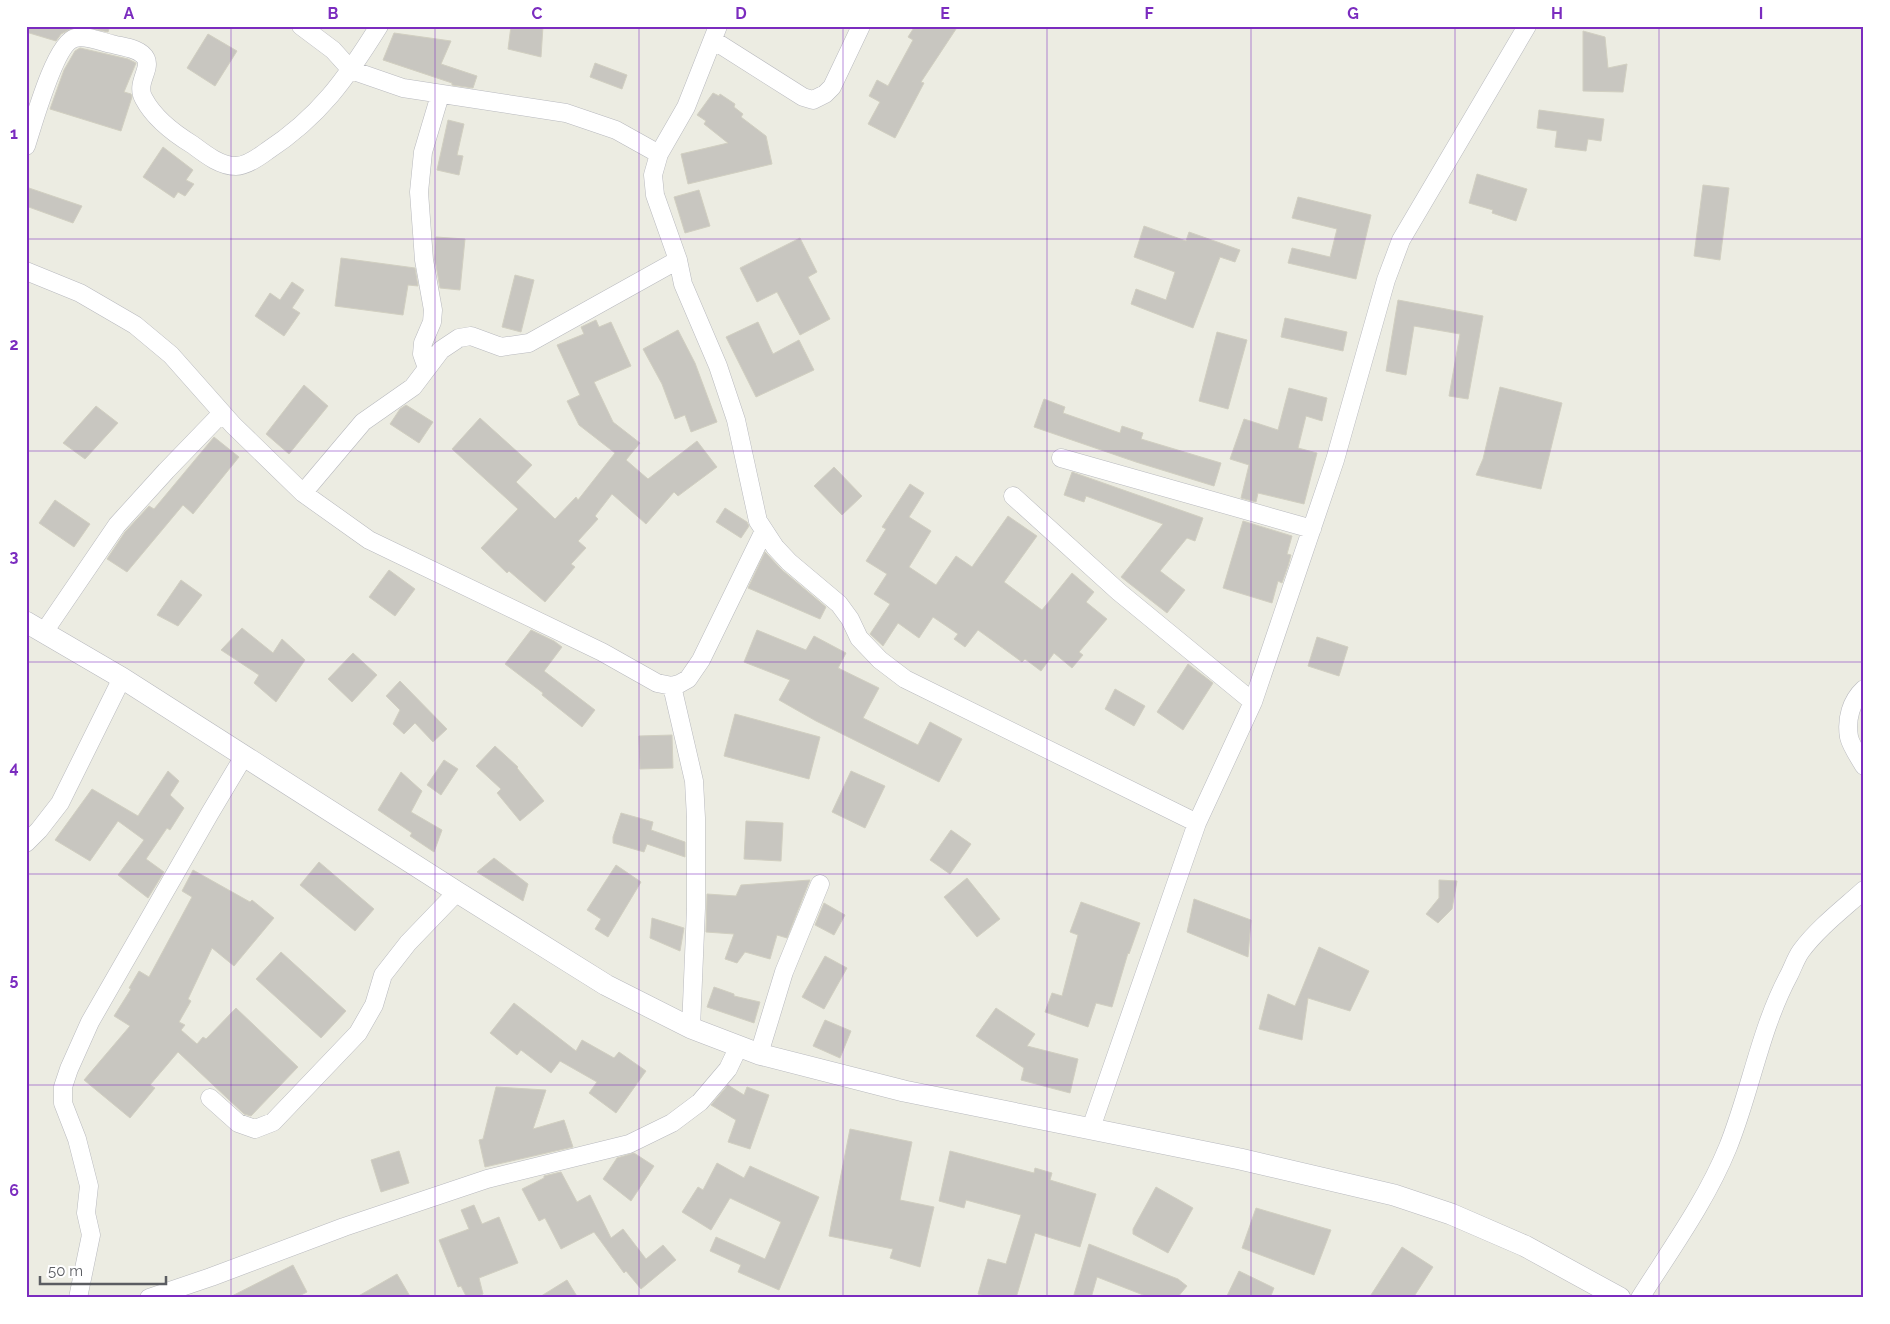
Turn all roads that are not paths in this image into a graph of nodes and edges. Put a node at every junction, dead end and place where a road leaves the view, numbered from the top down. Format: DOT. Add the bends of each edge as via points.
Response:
graph roads {
  1 [pos="300,26"];
  2 [pos="379,26"];
  3 [pos="861,26"];
  4 [pos="1527,26"];
  5 [pos="716,33"];
  6 [pos="351,70"];
  7 [pos="440,95"];
  8 [pos="26,146"];
  9 [pos="659,154"];
  10 [pos="678,260"];
  11 [pos="26,271"];
  12 [pos="427,368"];
  13 [pos="222,413"];
  14 [pos="1061,458"];
  15 [pos="304,494"];
  16 [pos="1013,496"];
  17 [pos="1312,529"];
  18 [pos="764,531"];
  19 [pos="35,627"];
  20 [pos="122,678"];
  21 [pos="672,686"];
  22 [pos="1864,688"];
  23 [pos="1253,702"];
  24 [pos="244,756"];
  25 [pos="1864,766"];
  26 [pos="1197,823"];
  27 [pos="26,843"];
  28 [pos="820,884"];
  29 [pos="1864,890"];
  30 [pos="457,892"];
  31 [pos="692,1028"];
  32 [pos="749,1050"];
  33 [pos="210,1098"];
  34 [pos="1091,1128"];
  35 [pos="78,1298"];
  36 [pos="149,1298"];
  37 [pos="1620,1298"];
  38 [pos="1640,1298"];
  1 -- 6 [label="street" via="333,50"];
  2 -- 6 [label="street"];
  3 -- 5 [label="street" via="832,87 813,100 803,97"];
  4 -- 17 [label="street" via="1401,240 1386,280"];
  5 -- 9 [label="street" via="686,106"];
  6 -- 7 [label="street" via="403,88"];
  6 -- 8 [label="street" via="316,112 288,137 246,164 237,166 217,161 180,137 152,111 142,97 140,85 146,58 134,49 75,38 65,44 56,59"];
  7 -- 9 [label="street" via="566,113 616,130"];
  7 -- 12 [label="street" via="423,152 420,192 424,260 433,310 432,322 423,343 422,354"];
  9 -- 10 [label="street" via="653,175 655,195"];
  10 -- 12 [label="street" via="529,343 501,347 471,336 459,338 440,350"];
  10 -- 18 [label="street" via="683,284 718,366 736,420 758,521"];
  11 -- 13 [label="street" via="80,293 135,325 171,355"];
  12 -- 15 [label="street" via="412,387 362,422"];
  13 -- 15 [label="street"];
  13 -- 19 [label="street" via="118,525"];
  14 -- 17 [label="street"];
  15 -- 21 [label="street" via="369,540 602,652 658,684"];
  16 -- 23 [label="street" via="1119,592"];
  17 -- 23 [label="street"];
  18 -- 21 [label="street" via="701,660 688,678"];
  18 -- 26 [label="street" via="789,562 839,604 859,638 905,679"];
  19 -- 20 [label="street"];
  20 -- 24 [label="street"];
  20 -- 27 [label="street" via="60,803"];
  21 -- 31 [label="street" via="694,781 696,908"];
  22 -- 25 [label="street" via="1849,711 1849,737"];
  23 -- 26 [label="street"];
  24 -- 30 [label="street"];
  24 -- 35 [label="street" via="90,1022 63,1087 63,1103 77,1139 89,1186 86,1213 91,1235"];
  26 -- 34 [label="street"];
  28 -- 32 [label="street"];
  29 -- 38 [label="street" via="1801,952 1769,1017 1741,1110 1710,1186"];
  30 -- 31 [label="street" via="606,985"];
  30 -- 33 [label="street" via="408,942 384,976 374,1006 358,1033 273,1122 255,1130 238,1123"];
  31 -- 32 [label="street"];
  32 -- 34 [label="street" via="904,1091"];
  32 -- 36 [label="street" via="700,1102 672,1123 628,1144 478,1182"];
  34 -- 37 [label="street" via="1394,1195 1452,1214 1525,1246"];
}
